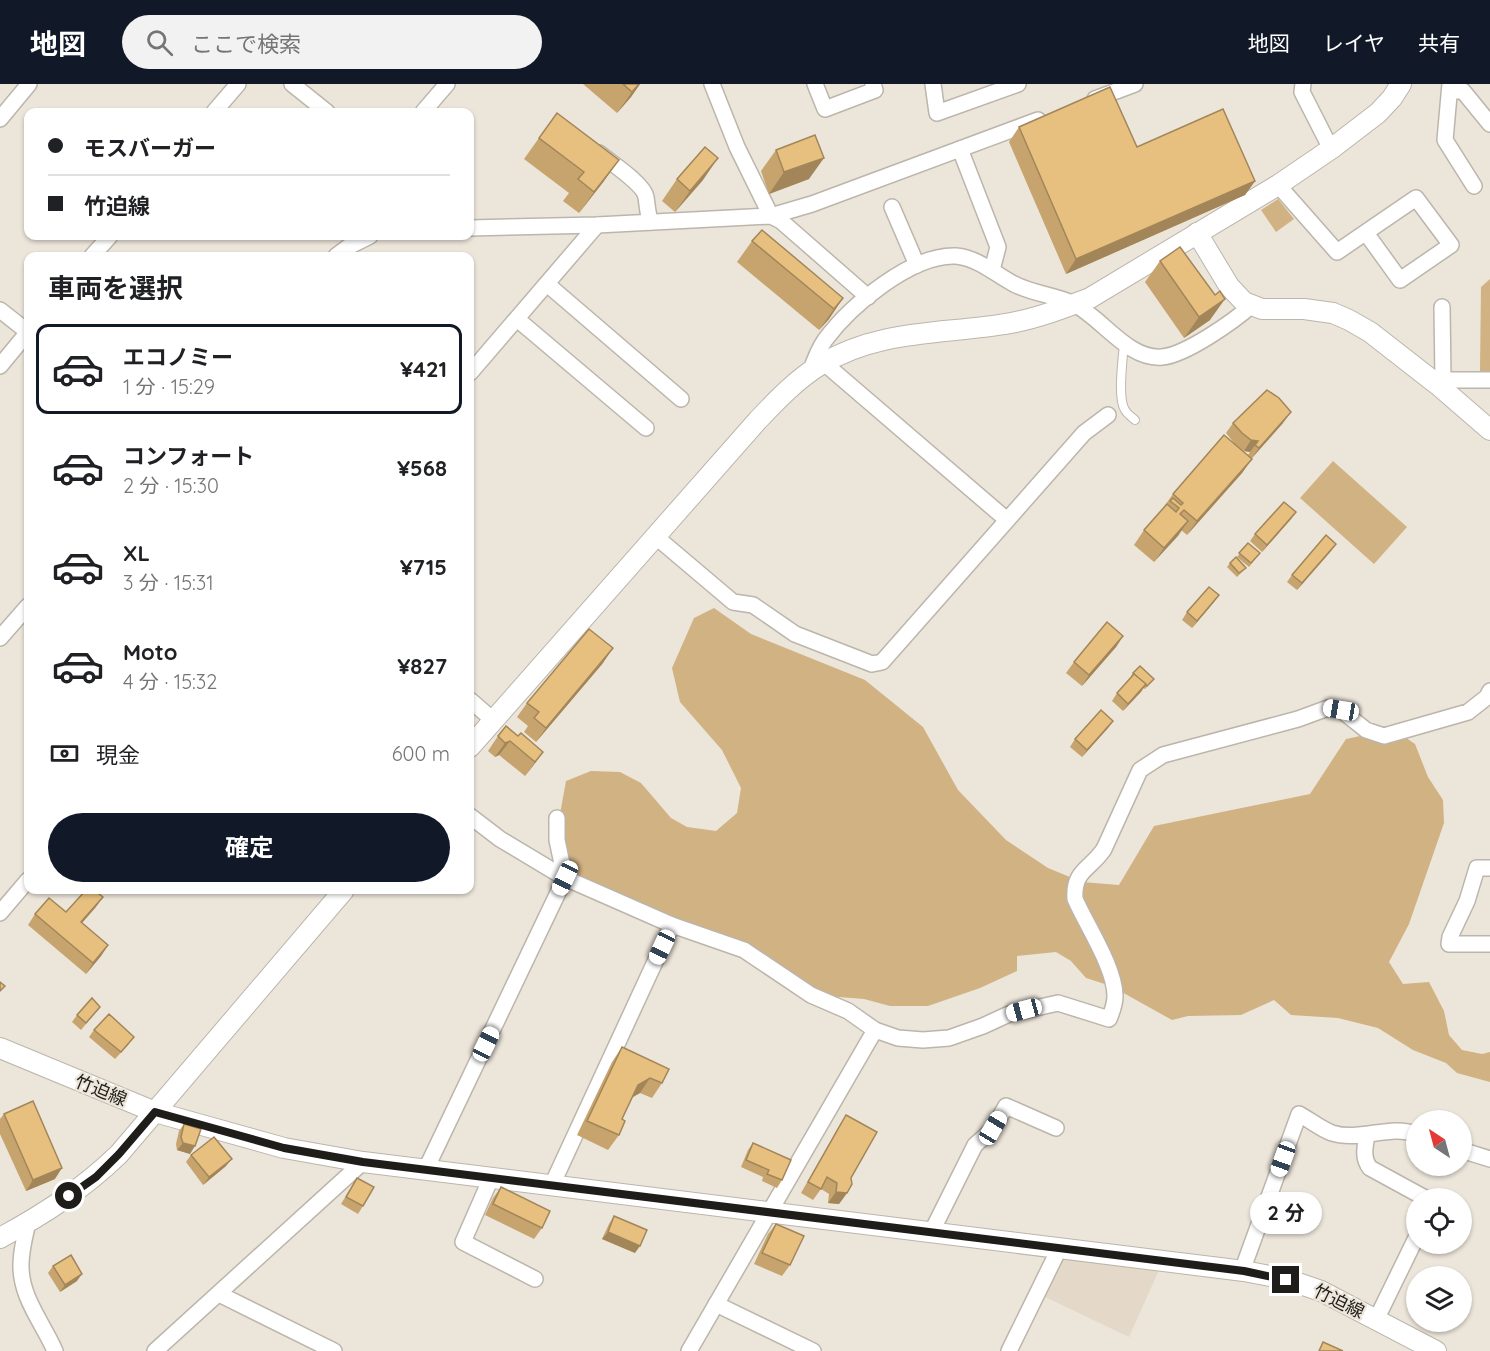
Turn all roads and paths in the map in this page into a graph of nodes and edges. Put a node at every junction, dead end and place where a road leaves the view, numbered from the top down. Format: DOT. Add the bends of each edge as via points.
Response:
graph roads {
  1 [pos="29,84"];
  2 [pos="238,84"];
  3 [pos="292,84"];
  4 [pos="447,84"];
  5 [pos="711,84"];
  6 [pos="815,84"];
  7 [pos="873,84"];
  8 [pos="933,84"];
  9 [pos="1018,84"];
  10 [pos="1135,84"];
  11 [pos="1303,84"];
  12 [pos="1401,84"];
  13 [pos="1450,88"];
  14 [pos="1080,104"];
  15 [pos="217,108"];
  16 [pos="322,108"];
  17 [pos="426,108"];
  18 [pos="1047,117"];
  19 [pos="0,119"];
  20 [pos="1490,124"];
  21 [pos="589,145"];
  22 [pos="960,149"];
  23 [pos="1331,150"];
  24 [pos="1278,185"];
  25 [pos="1474,186"];
  26 [pos="892,207"];
  27 [pos="771,216"];
  28 [pos="650,222"];
  29 [pos="597,225"];
  30 [pos="474,228"];
  31 [pos="1197,232"];
  32 [pos="1366,233"];
  33 [pos="106,240"];
  34 [pos="362,240"];
  35 [pos="96,252"];
  36 [pos="341,252"];
  37 [pos="917,265"];
  38 [pos="992,270"];
  39 [pos="547,284"];
  40 [pos="868,297"];
  41 [pos="1074,304"];
  42 [pos="1252,305"];
  43 [pos="1442,307"];
  44 [pos="0,310"];
  45 [pos="517,319"];
  46 [pos="24,329"];
  47 [pos="24,337"];
  48 [pos="1124,342"];
  49 [pos="0,366"];
  50 [pos="474,368"];
  51 [pos="817,368"];
  52 [pos="1490,380"];
  53 [pos="1441,383"];
  54 [pos="681,399"];
  55 [pos="1108,415"];
  56 [pos="1135,420"];
  57 [pos="646,428"];
  58 [pos="1490,430"];
  59 [pos="1007,520"];
  60 [pos="655,536"];
  61 [pos="24,611"];
  62 [pos="0,638"];
  63 [pos="1490,691"];
  64 [pos="474,703"];
  65 [pos="493,720"];
  66 [pos="474,742"];
  67 [pos="557,818"];
  68 [pos="474,819"];
  69 [pos="1490,868"];
  70 [pos="565,878"];
  71 [pos="24,885"];
  72 [pos="341,894"];
  73 [pos="0,913"];
  74 [pos="672,925"];
  75 [pos="1490,944"];
  76 [pos="874,1030"];
  77 [pos="0,1048"];
  78 [pos="155,1112"];
  79 [pos="1056,1128"];
  80 [pos="1406,1133"];
  81 [pos="1367,1135"];
  82 [pos="1472,1153"];
  83 [pos="1490,1159"];
  84 [pos="363,1162"];
  85 [pos="426,1169"];
  86 [pos="491,1178"];
  87 [pos="552,1185"];
  88 [pos="1407,1188"];
  89 [pos="768,1212"];
  90 [pos="28,1222"];
  91 [pos="932,1233"];
  92 [pos="0,1238"];
  93 [pos="1059,1249"];
  94 [pos="1408,1254"];
  95 [pos="1242,1271"];
  96 [pos="535,1279"];
  97 [pos="219,1294"];
  98 [pos="716,1304"];
  99 [pos="1376,1320"];
  100 [pos="1410,1345"];
  101 [pos="55,1351"];
  102 [pos="155,1351"];
  103 [pos="334,1351"];
  104 [pos="690,1351"];
  105 [pos="813,1351"];
  106 [pos="1009,1351"];
  107 [pos="1436,1351"];
  1 -- 19 [label="street"];
  2 -- 15 [label="street"];
  3 -- 16 [label="street"];
  4 -- 17 [label="street"];
  5 -- 27 [label="street"];
  6 -- 7 [label="street" via="825,110 875,90"];
  8 -- 9 [label="street" via="937,113"];
  10 -- 14 [label="street"];
  11 -- 23 [label="street" via="1302,92"];
  12 -- 23 [label="street" via="1378,113"];
  13 -- 20 [label="street" via="1463,91"];
  13 -- 25 [label="street" via="1445,140"];
  18 -- 22 [label="street"];
  21 -- 28 [label="street" via="639,186 646,197"];
  22 -- 27 [label="street"];
  22 -- 38 [label="street" via="998,247"];
  23 -- 24 [label="street"];
  24 -- 31 [label="street"];
  24 -- 32 [label="street" via="1337,252"];
  26 -- 37 [label="street"];
  27 -- 28 [label="street"];
  27 -- 40 [label="street"];
  28 -- 29 [label="street"];
  29 -- 30 [label="street"];
  29 -- 39 [label="street"];
  31 -- 41 [label="street"];
  31 -- 42 [label="street" via="1229,286"];
  32 -- 32 [label="street" via="1416,198 1451,245 1400,280"];
  33 -- 35 [label="street"];
  34 -- 36 [label="street"];
  37 -- 38 [label="street" via="957,256"];
  37 -- 40 [label="street" via="889,279"];
  38 -- 41 [label="street" via="1033,292"];
  39 -- 45 [label="street"];
  39 -- 54 [label="street"];
  40 -- 51 [label="street" via="826,339 817,354"];
  41 -- 48 [label="street"];
  41 -- 51 [label="street" via="1012,323 884,339"];
  42 -- 48 [label="street" via="1230,324 1174,354 1139,354"];
  42 -- 53 [label="street" via="1262,309 1304,309 1349,320"];
  43 -- 53 [label="street"];
  44 -- 46 [label="street"];
  45 -- 50 [label="street"];
  45 -- 57 [label="street"];
  47 -- 49 [label="street"];
  48 -- 56 [label="lane" via="1122,403"];
  51 -- 59 [label="street"];
  51 -- 60 [label="street" via="777,400"];
  52 -- 53 [label="street"];
  53 -- 58 [label="street"];
  55 -- 59 [label="street" via="1084,433"];
  59 -- 60 [label="street" via="882,662 872,664 795,634 753,605 733,602"];
  60 -- 65 [label="street"];
  61 -- 62 [label="street"];
  63 -- 76 [label="street" via="1467,712 1384,736 1366,730 1341,710 1328,708 1163,755 1140,770 1104,849 1080,873 1074,887 1075,899 1113,979 1114,1008 1109,1019 1058,1003 1009,1014 949,1038 913,1040"];
  64 -- 65 [label="street"];
  65 -- 66 [label="street"];
  67 -- 70 [label="street"];
  68 -- 70 [label="street"];
  69 -- 75 [label="street" via="1477,868 1449,944"];
  70 -- 74 [label="street"];
  70 -- 85 [label="street"];
  71 -- 73 [label="street"];
  72 -- 78 [label="street"];
  74 -- 76 [label="street" via="744,950 811,995 848,1011"];
  74 -- 87 [label="street"];
  76 -- 89 [label="street"];
  77 -- 78 [label="street, 竹迫線"];
  78 -- 84 [label="street, 竹迫線" via="284,1148"];
  78 -- 90 [label="street" via="96,1177"];
  79 -- 91 [label="street" via="1006,1106 993,1128 975,1145"];
  80 -- 81 [label="street"];
  81 -- 88 [label="street" via="1364,1155 1370,1168"];
  81 -- 95 [label="street" via="1332,1133 1299,1114"];
  82 -- 83 [label="street"];
  84 -- 85 [label="street, 竹迫線"];
  84 -- 97 [label="street"];
  85 -- 86 [label="street, 竹迫線"];
  86 -- 87 [label="street, 竹迫線"];
  86 -- 96 [label="street" via="463,1242"];
  87 -- 89 [label="street, 竹迫線"];
  89 -- 91 [label="street, 竹迫線"];
  89 -- 98 [label="street"];
  90 -- 92 [label="street"];
  90 -- 101 [label="street" via="22,1281"];
  91 -- 93 [label="street, 竹迫線"];
  93 -- 95 [label="street, 竹迫線"];
  93 -- 106 [label="street"];
  94 -- 99 [label="street"];
  95 -- 99 [label="street, 竹迫線" via="1321,1291"];
  97 -- 102 [label="street"];
  97 -- 103 [label="street"];
  98 -- 104 [label="street"];
  98 -- 105 [label="street"];
  99 -- 100 [label="street, 竹迫線"];
  100 -- 107 [label="street, 竹迫線"];
}
